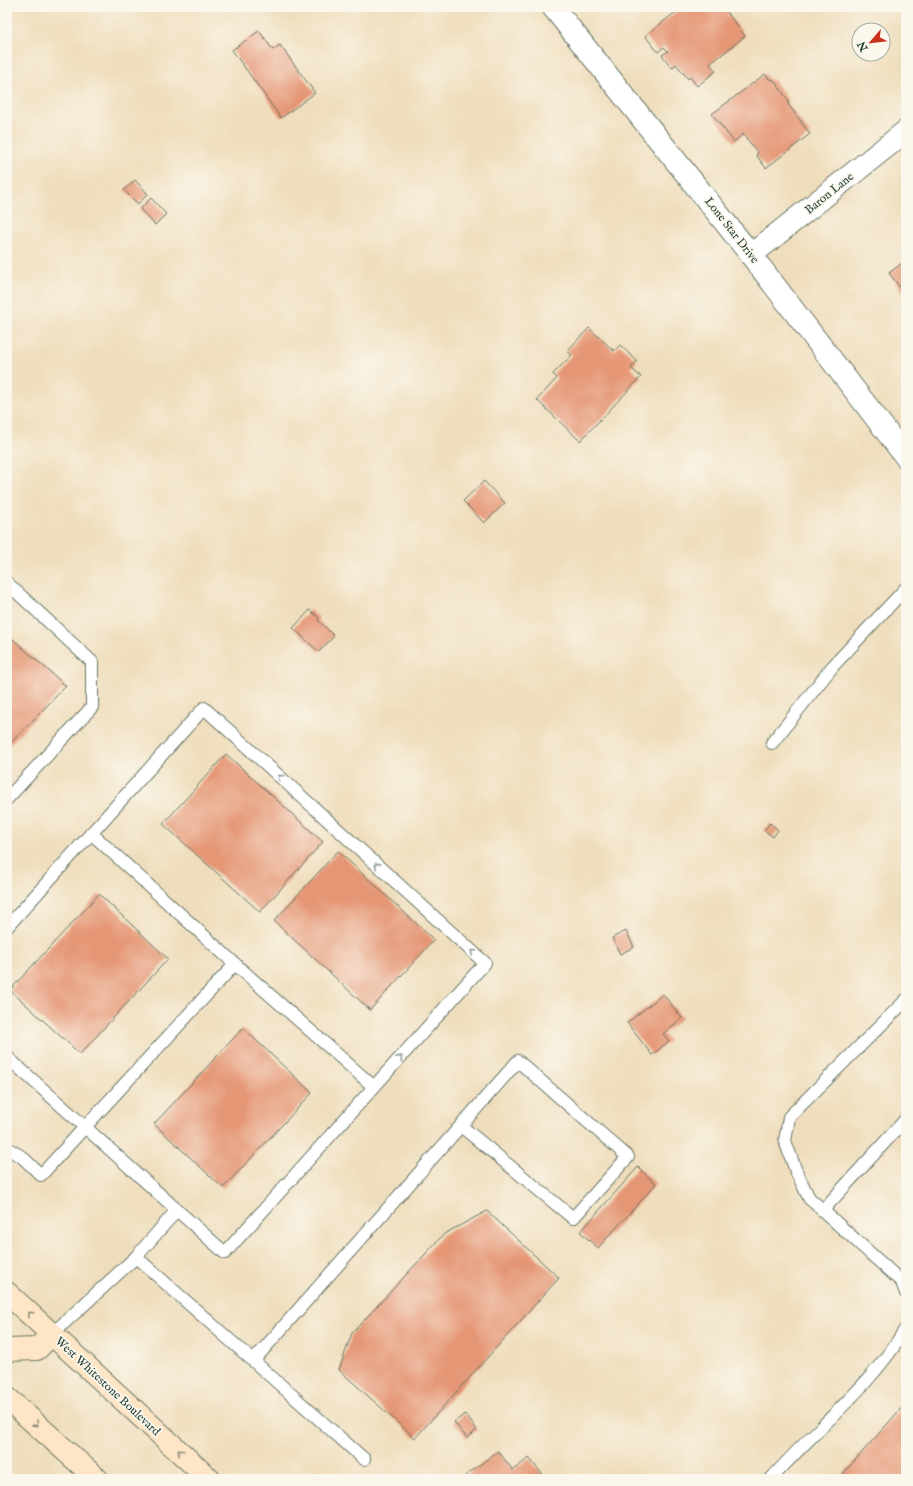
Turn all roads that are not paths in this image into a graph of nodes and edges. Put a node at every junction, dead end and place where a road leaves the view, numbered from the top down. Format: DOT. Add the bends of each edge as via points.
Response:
graph roads {
  1 [pos="553,7"];
  2 [pos="906,131"];
  3 [pos="751,255"];
  4 [pos="906,457"];
  5 [pos="7,583"];
  6 [pos="906,588"];
  7 [pos="772,742"];
  8 [pos="7,799"];
  9 [pos="91,833"];
  10 [pos="7,927"];
  11 [pos="235,964"];
  12 [pos="906,1000"];
  13 [pos="7,1057"];
  14 [pos="374,1087"];
  15 [pos="906,1119"];
  16 [pos="85,1126"];
  17 [pos="461,1126"];
  18 [pos="7,1148"];
  19 [pos="177,1210"];
  20 [pos="823,1210"];
  21 [pos="136,1257"];
  22 [pos="7,1293"];
  23 [pos="906,1293"];
  24 [pos="906,1328"];
  25 [pos="52,1334"];
  26 [pos="7,1350"];
  27 [pos="254,1360"];
  28 [pos="7,1398"];
  29 [pos="364,1459"];
  30 [pos="96,1479"];
  31 [pos="208,1479"];
  32 [pos="771,1479"];
  1 -- 3 [label="street, Lone Star Drive"];
  2 -- 3 [label="street, Baron Lane"];
  3 -- 4 [label="street, Lone Star Drive"];
  5 -- 8 [label="lane" via="92,662 92,707"];
  6 -- 7 [label="lane" via="833,666"];
  9 -- 10 [label="lane"];
  9 -- 11 [label="lane"];
  14 -- 9 [label="lane, one-way" via="485,963 204,708"];
  11 -- 14 [label="lane"];
  11 -- 16 [label="lane"];
  12 -- 20 [label="lane" via="789,1117 785,1142 809,1198"];
  13 -- 16 [label="lane"];
  14 -- 19 [label="lane" via="225,1253"];
  15 -- 20 [label="lane"];
  16 -- 18 [label="lane" via="41,1175 22,1157"];
  16 -- 19 [label="lane"];
  17 -- 17 [label="lane" via="518,1061 628,1157 573,1218"];
  17 -- 27 [label="lane"];
  19 -- 21 [label="lane"];
  20 -- 23 [label="lane" via="902,1282"];
  21 -- 25 [label="lane"];
  21 -- 27 [label="lane"];
  25 -- 22 [label="main road, West Whitestone Boulevard, one-way"];
  24 -- 32 [label="lane" via="868,1380"];
  25 -- 26 [label="main road" via="37,1350"];
  31 -- 25 [label="main road, West Whitestone Boulevard, one-way"];
  27 -- 29 [label="lane"];
  28 -- 30 [label="main road, one-way"];
}
